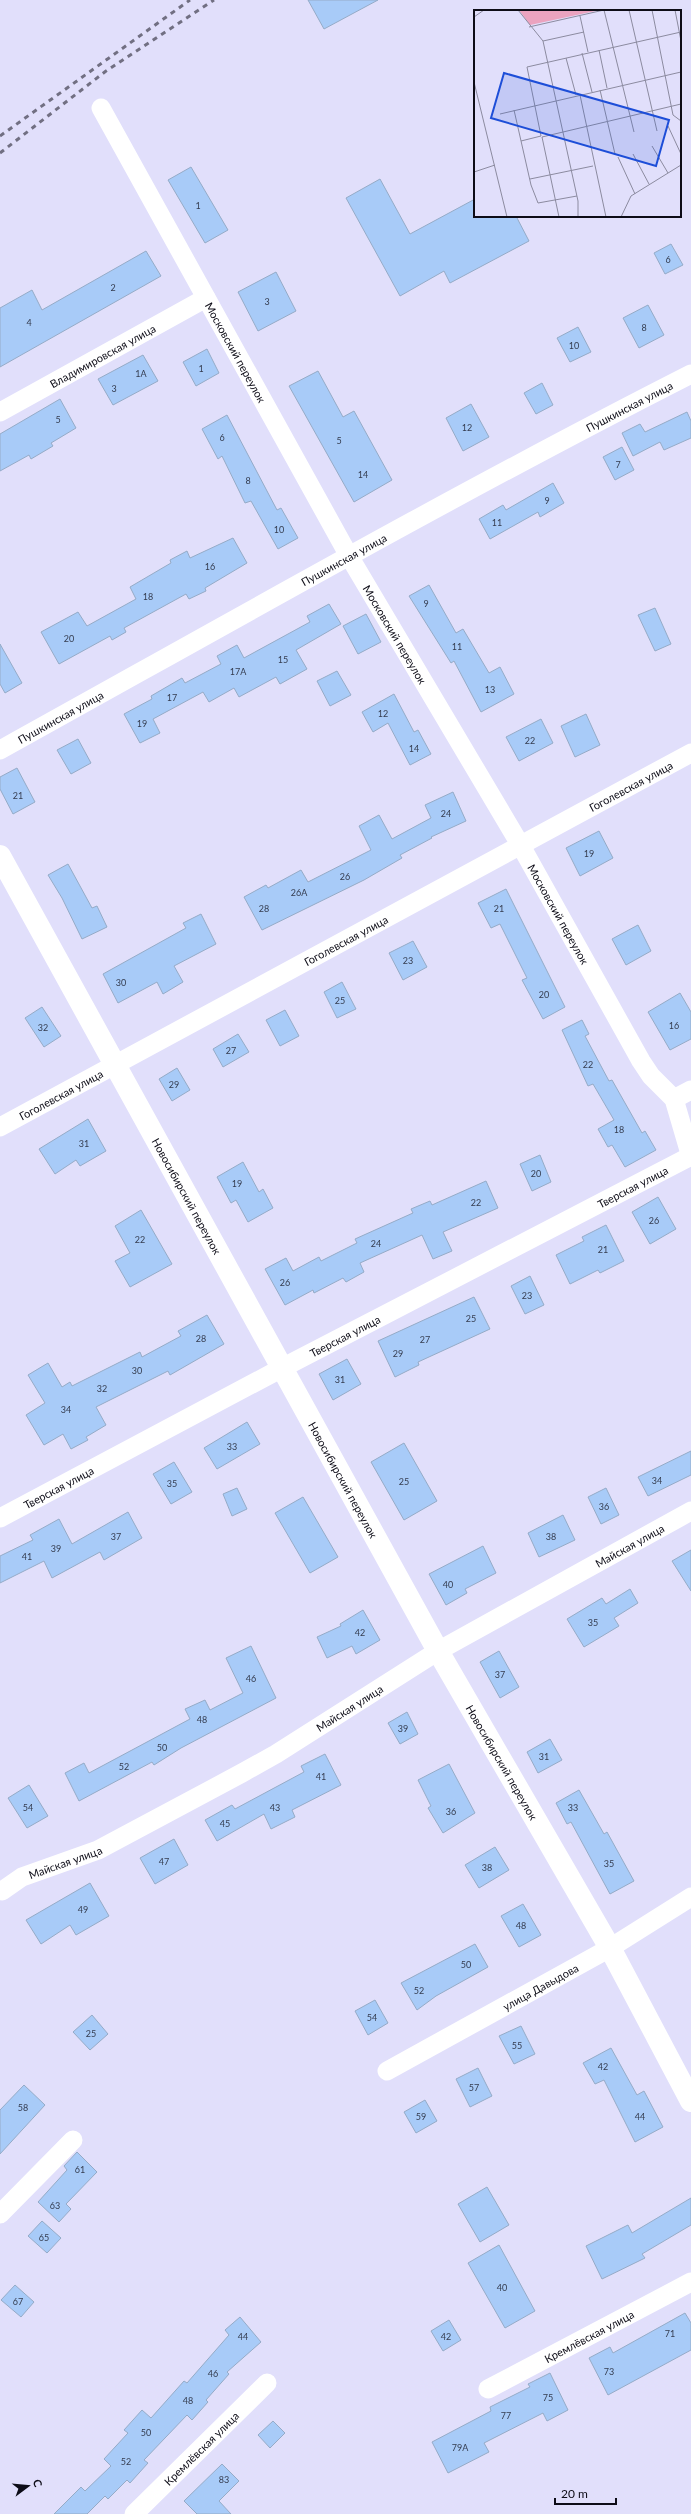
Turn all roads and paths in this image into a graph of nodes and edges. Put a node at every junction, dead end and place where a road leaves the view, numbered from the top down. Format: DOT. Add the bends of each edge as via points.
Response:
graph roads {
  1 [pos="101,108"];
  2 [pos="206,298"];
  3 [pos="691,374"];
  4 [pos="0,412"];
  5 [pos="349,556"];
  6 [pos="0,750"];
  7 [pos="691,753"];
  8 [pos="522,846"];
  9 [pos="0,856"];
  10 [pos="115,1064"];
  11 [pos="691,1090"];
  12 [pos="674,1099"];
  13 [pos="0,1127"];
  14 [pos="691,1157"];
  15 [pos="282,1368"];
  16 [pos="691,1511"];
  17 [pos="0,1518"];
  18 [pos="438,1651"];
  19 [pos="2,1891"];
  20 [pos="691,1897"];
  21 [pos="610,1948"];
  22 [pos="387,2071"];
  23 [pos="691,2101"];
  24 [pos="73,2140"];
  25 [pos="0,2214"];
  26 [pos="691,2282"];
  27 [pos="268,2383"];
  28 [pos="488,2390"];
  29 [pos="134,2514"];
  1 -- 2 [label="street, Московский переулок"];
  2 -- 4 [label="street, Владимировская улица"];
  2 -- 5 [label="street, Московский переулок"];
  3 -- 5 [label="street, Пушкинская улица" via="573,434"];
  5 -- 6 [label="street, Пушкинская улица"];
  5 -- 8 [label="street, Московский переулок"];
  7 -- 8 [label="street, Гоголевская улица"];
  8 -- 10 [label="street, Гоголевская улица"];
  8 -- 12 [label="street, Московский переулок" via="641,1061 651,1076"];
  9 -- 10 [label="street, Новосибирский переулок"];
  10 -- 13 [label="street, Гоголевская улица"];
  10 -- 15 [label="street, Новосибирский переулок"];
  11 -- 12 [label="street"];
  12 -- 14 [label="street, Московский переулок"];
  14 -- 15 [label="street, Тверская улица"];
  15 -- 17 [label="street, Тверская улица"];
  15 -- 18 [label="street, Новосибирский переулок"];
  16 -- 18 [label="street, Майская улица"];
  18 -- 19 [label="street, Майская улица" via="242,1773 98,1850 22,1877"];
  18 -- 21 [label="street, Новосибирский переулок"];
  20 -- 21 [label="street, улица Давыдова"];
  21 -- 22 [label="street, улица Давыдова"];
  21 -- 23 [label="street, Новосибирский переулок"];
  24 -- 25 [label="street"];
  26 -- 28 [label="street, Кремлёвская улица"];
  27 -- 29 [label="street, Кремлёвская улица"];
}
